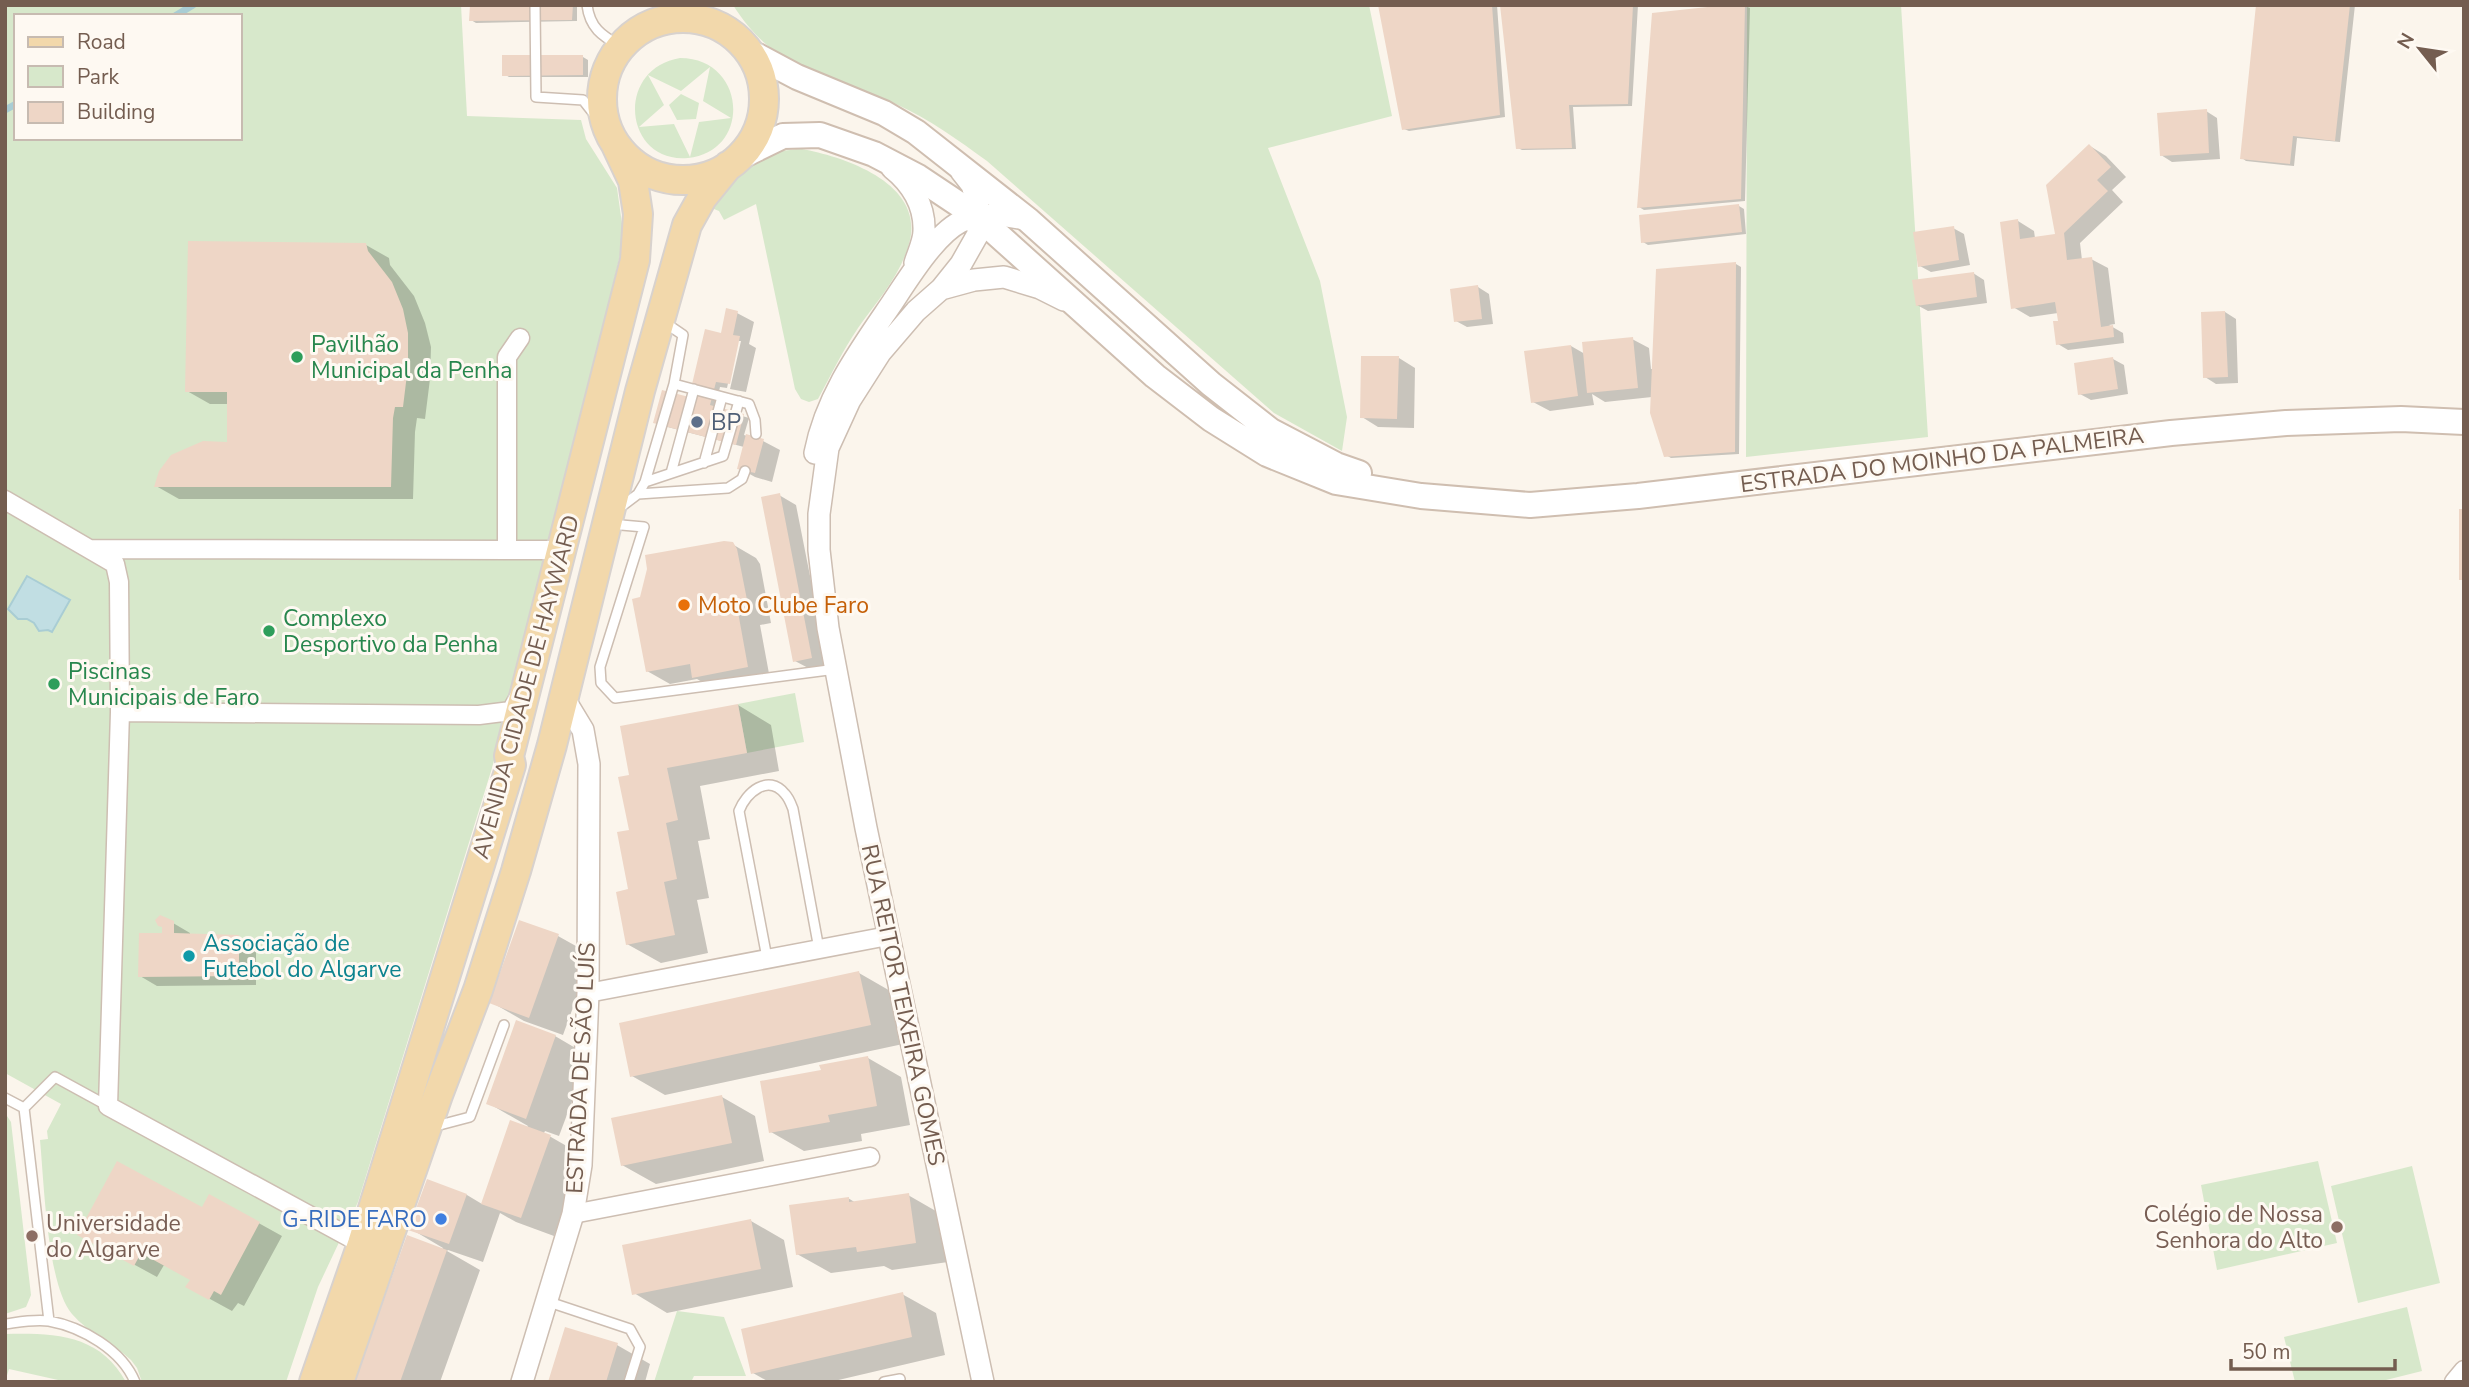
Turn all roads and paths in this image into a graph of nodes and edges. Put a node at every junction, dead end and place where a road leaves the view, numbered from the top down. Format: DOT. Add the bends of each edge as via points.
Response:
graph roads {
  1 [pos="535,5"];
  2 [pos="587,5"];
  3 [pos="644,5"];
  4 [pos="719,5"];
  5 [pos="627,41"];
  6 [pos="742,44"];
  7 [pos="613,139"];
  8 [pos="874,154"];
  9 [pos="952,160"];
  10 [pos="733,162"];
  11 [pos="978,217"];
  12 [pos="1028,220"];
  13 [pos="913,270"];
  14 [pos="941,289"];
  15 [pos="664,306"];
  16 [pos="1081,309"];
  17 [pos="520,338"];
  18 [pos="674,384"];
  19 [pos="694,389"];
  20 [pos="722,397"];
  21 [pos="739,401"];
  22 [pos="2464,422"];
  23 [pos="757,434"];
  24 [pos="704,463"];
  25 [pos="745,471"];
  26 [pos="671,473"];
  27 [pos="645,482"];
  28 [pos="638,494"];
  29 [pos="1421,496"];
  30 [pos="5,500"];
  31 [pos="610,519"];
  32 [pos="87,549"];
  33 [pos="507,550"];
  34 [pos="561,552"];
  35 [pos="828,628"];
  36 [pos="835,669"];
  37 [pos="528,681"];
  38 [pos="564,697"];
  39 [pos="120,712"];
  40 [pos="479,715"];
  41 [pos="552,745"];
  42 [pos="587,746"];
  43 [pos="509,756"];
  44 [pos="888,936"];
  45 [pos="819,949"];
  46 [pos="767,958"];
  47 [pos="587,993"];
  48 [pos="503,1025"];
  49 [pos="5,1098"];
  50 [pos="108,1106"];
  51 [pos="24,1108"];
  52 [pos="427,1129"];
  53 [pos="870,1157"];
  54 [pos="573,1214"];
  55 [pos="362,1244"];
  56 [pos="546,1301"];
  57 [pos="49,1321"];
  58 [pos="5,1324"];
  59 [pos="2464,1370"];
  60 [pos="900,1379"];
  61 [pos="135,1382"];
  62 [pos="314,1382"];
  63 [pos="339,1382"];
  64 [pos="522,1382"];
  65 [pos="629,1382"];
  66 [pos="884,1382"];
  67 [pos="982,1382"];
  68 [pos="2454,1382"];
  1 -- 7 [label="lane" via="536,97 583,100"];
  2 -- 5 [label="lane" via="598,33"];
  3 -- 5 [label="main road"];
  4 -- 6 [label="main road"];
  5 -- 6 [label="main road" via="657,22 685,18 711,23"];
  5 -- 7 [label="main road" via="614,57 604,82 603,108"];
  6 -- 9 [label="main road, ESTRADA DO MOINHO DA PALMEIRA" via="797,77 884,113"];
  6 -- 10 [label="main road" via="762,83 763,106 753,139"];
  7 -- 10 [label="main road" via="634,164 668,179 706,177"];
  7 -- 34 [label="main road, AVENIDA CIDADE DE HAYWARD" via="633,181 638,214 635,260"];
  8 -- 10 [label="main road, ESTRADA DO MOINHO DA PALMEIRA" via="820,135 783,136"];
  8 -- 11 [label="main road, ESTRADA DO MOINHO DA PALMEIRA"];
  8 -- 13 [label="street" via="908,181 919,202 925,231"];
  9 -- 11 [label="street" via="972,185"];
  9 -- 12 [label="main road, ESTRADA DO MOINHO DA PALMEIRA"];
  10 -- 15 [label="main road, AVENIDA CIDADE DE HAYWARD" via="702,198 687,225"];
  11 -- 12 [label="street"];
  11 -- 13 [label="street" via="961,221 948,231"];
  11 -- 14 [label="street" via="978,234"];
  11 -- 16 [label="main road, ESTRADA DO MOINHO DA PALMEIRA"];
  12 -- 29 [label="main road, ESTRADA DO MOINHO DA PALMEIRA" via="1211,384 1271,430 1336,465"];
  13 -- 35 [label="street" via="846,372 818,438 808,499 808,541"];
  14 -- 16 [label="street" via="1004,277 1040,288"];
  14 -- 35 [label="street" via="880,353 850,400 828,448 819,550"];
  15 -- 18 [label="lane" via="664,323 683,335"];
  15 -- 31 [label="main road, AVENIDA CIDADE DE HAYWARD"];
  16 -- 29 [label="main road, ESTRADA DO MOINHO DA PALMEIRA" via="1155,376 1267,454 1336,482"];
  17 -- 33 [label="street" via="507,357"];
  18 -- 19 [label="lane"];
  18 -- 27 [label="lane"];
  19 -- 20 [label="lane"];
  19 -- 26 [label="lane"];
  20 -- 21 [label="lane"];
  20 -- 24 [label="lane"];
  21 -- 23 [label="lane" via="749,404"];
  21 -- 24 [label="lane" via="723,456"];
  22 -- 29 [label="main road, ESTRADA DO MOINHO DA PALMEIRA" via="2286,423 2171,433 1530,505"];
  24 -- 26 [label="lane"];
  25 -- 28 [label="lane" via="742,479 728,488"];
  26 -- 27 [label="lane"];
  27 -- 28 [label="lane"];
  28 -- 31 [label="lane"];
  30 -- 32 [label="street"];
  31 -- 36 [label="lane" via="643,527 600,667 601,683 614,698"];
  31 -- 38 [label="main road, AVENIDA CIDADE DE HAYWARD"];
  32 -- 33 [label="street"];
  32 -- 39 [label="street" via="115,564 120,582"];
  33 -- 34 [label="street"];
  34 -- 37 [label="main road, AVENIDA CIDADE DE HAYWARD"];
  35 -- 36 [label="street, RUA REITOR TEIXEIRA GOMES"];
  36 -- 44 [label="street, RUA REITOR TEIXEIRA GOMES"];
  37 -- 40 [label="street" via="511,711"];
  37 -- 43 [label="main road, AVENIDA CIDADE DE HAYWARD"];
  38 -- 41 [label="main road, AVENIDA CIDADE DE HAYWARD"];
  38 -- 42 [label="street, ESTRADA DE SÃO LUÍS"];
  39 -- 40 [label="street"];
  39 -- 50 [label="street"];
  40 -- 43 [label="street" via="497,720 506,730"];
  41 -- 42 [label="street" via="573,735"];
  41 -- 52 [label="main road, AVENIDA CIDADE DE HAYWARD" via="489,956"];
  42 -- 47 [label="street, ESTRADA DE SÃO LUÍS"];
  43 -- 55 [label="main road, AVENIDA CIDADE DE HAYWARD" via="510,765"];
  44 -- 45 [label="street"];
  44 -- 67 [label="street, RUA REITOR TEIXEIRA GOMES"];
  45 -- 46 [label="street"];
  45 -- 46 [label="lane" via="793,809 785,792 770,785 744,798 739,811"];
  46 -- 47 [label="street"];
  47 -- 54 [label="street, ESTRADA DE SÃO LUÍS" via="581,1165"];
  48 -- 52 [label="lane" via="470,1117"];
  49 -- 51 [label="lane"];
  50 -- 51 [label="lane" via="55,1077"];
  50 -- 55 [label="street"];
  51 -- 57 [label="lane"];
  52 -- 63 [label="main road, AVENIDA CIDADE DE HAYWARD"];
  53 -- 54 [label="street"];
  54 -- 56 [label="street, ESTRADA DE SÃO LUÍS"];
  55 -- 62 [label="main road, AVENIDA CIDADE DE HAYWARD"];
  56 -- 64 [label="street, ESTRADA DE SÃO LUÍS"];
  56 -- 65 [label="lane" via="630,1329 640,1347"];
  57 -- 58 [label="lane"];
  57 -- 61 [label="lane" via="103,1345 125,1364"];
  59 -- 68 [label="street"];
  60 -- 66 [label="lane"];
}
